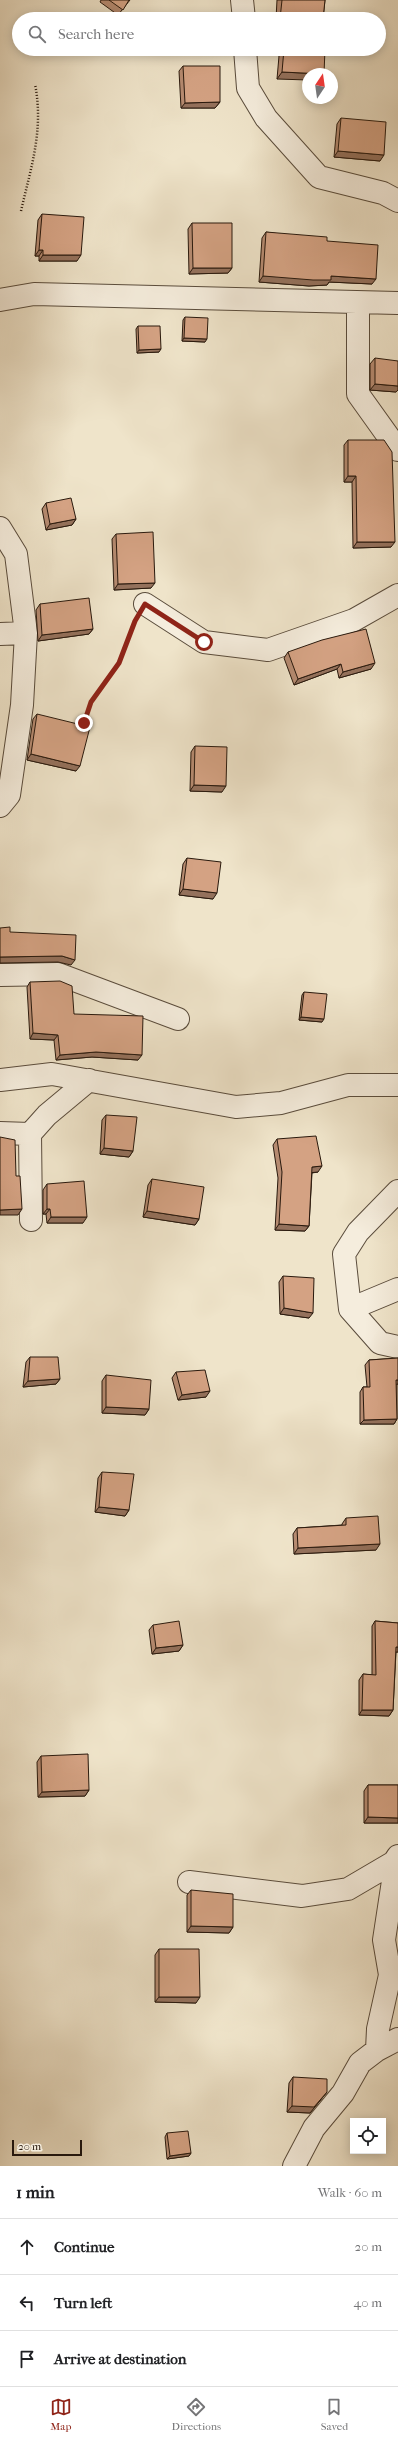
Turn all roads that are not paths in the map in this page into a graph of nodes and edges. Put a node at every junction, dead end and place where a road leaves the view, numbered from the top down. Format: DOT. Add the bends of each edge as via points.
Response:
graph roads {
  1 [pos="242,0"];
  2 [pos="243,12"];
  3 [pos="246,56"];
  4 [pos="398,201"];
  5 [pos="0,300"];
  6 [pos="398,303"];
  7 [pos="358,304"];
  8 [pos="398,450"];
  9 [pos="0,528"];
  10 [pos="398,595"];
  11 [pos="145,604"];
  12 [pos="0,634"];
  13 [pos="26,634"];
  14 [pos="0,806"];
  15 [pos="0,975"];
  16 [pos="178,1019"];
  17 [pos="0,1080"];
  18 [pos="89,1080"];
  19 [pos="398,1085"];
  20 [pos="0,1133"];
  21 [pos="30,1134"];
  22 [pos="398,1190"];
  23 [pos="31,1220"];
  24 [pos="398,1289"];
  25 [pos="350,1309"];
  26 [pos="398,1347"];
  27 [pos="396,1859"];
  28 [pos="189,1882"];
  29 [pos="398,2039"];
  30 [pos="377,2050"];
  31 [pos="294,2166"];
  1 -- 2 [label="street"];
  3 -- 4 [label="street" via="248,88 266,118 319,177 384,193"];
  5 -- 7 [label="street" via="34,294"];
  6 -- 7 [label="street"];
  7 -- 8 [label="street" via="358,394"];
  9 -- 13 [label="street" via="16,554"];
  10 -- 11 [label="street" via="354,620 268,650 204,642"];
  12 -- 13 [label="street"];
  13 -- 14 [label="street" via="21,713 9,795"];
  15 -- 16 [label="street" via="58,974"];
  17 -- 18 [label="street" via="52,1074"];
  18 -- 19 [label="street" via="236,1107 281,1103 348,1085"];
  18 -- 21 [label="street"];
  20 -- 21 [label="street"];
  21 -- 23 [label="street"];
  22 -- 25 [label="street" via="358,1232 344,1254"];
  24 -- 25 [label="street"];
  25 -- 26 [label="street" via="380,1343"];
  27 -- 28 [label="street" via="348,1889 302,1896"];
  27 -- 30 [label="street" via="384,1940 390,1974 378,2029"];
  29 -- 30 [label="street"];
  30 -- 31 [label="street" via="360,2063 343,2093 314,2128"];
}
